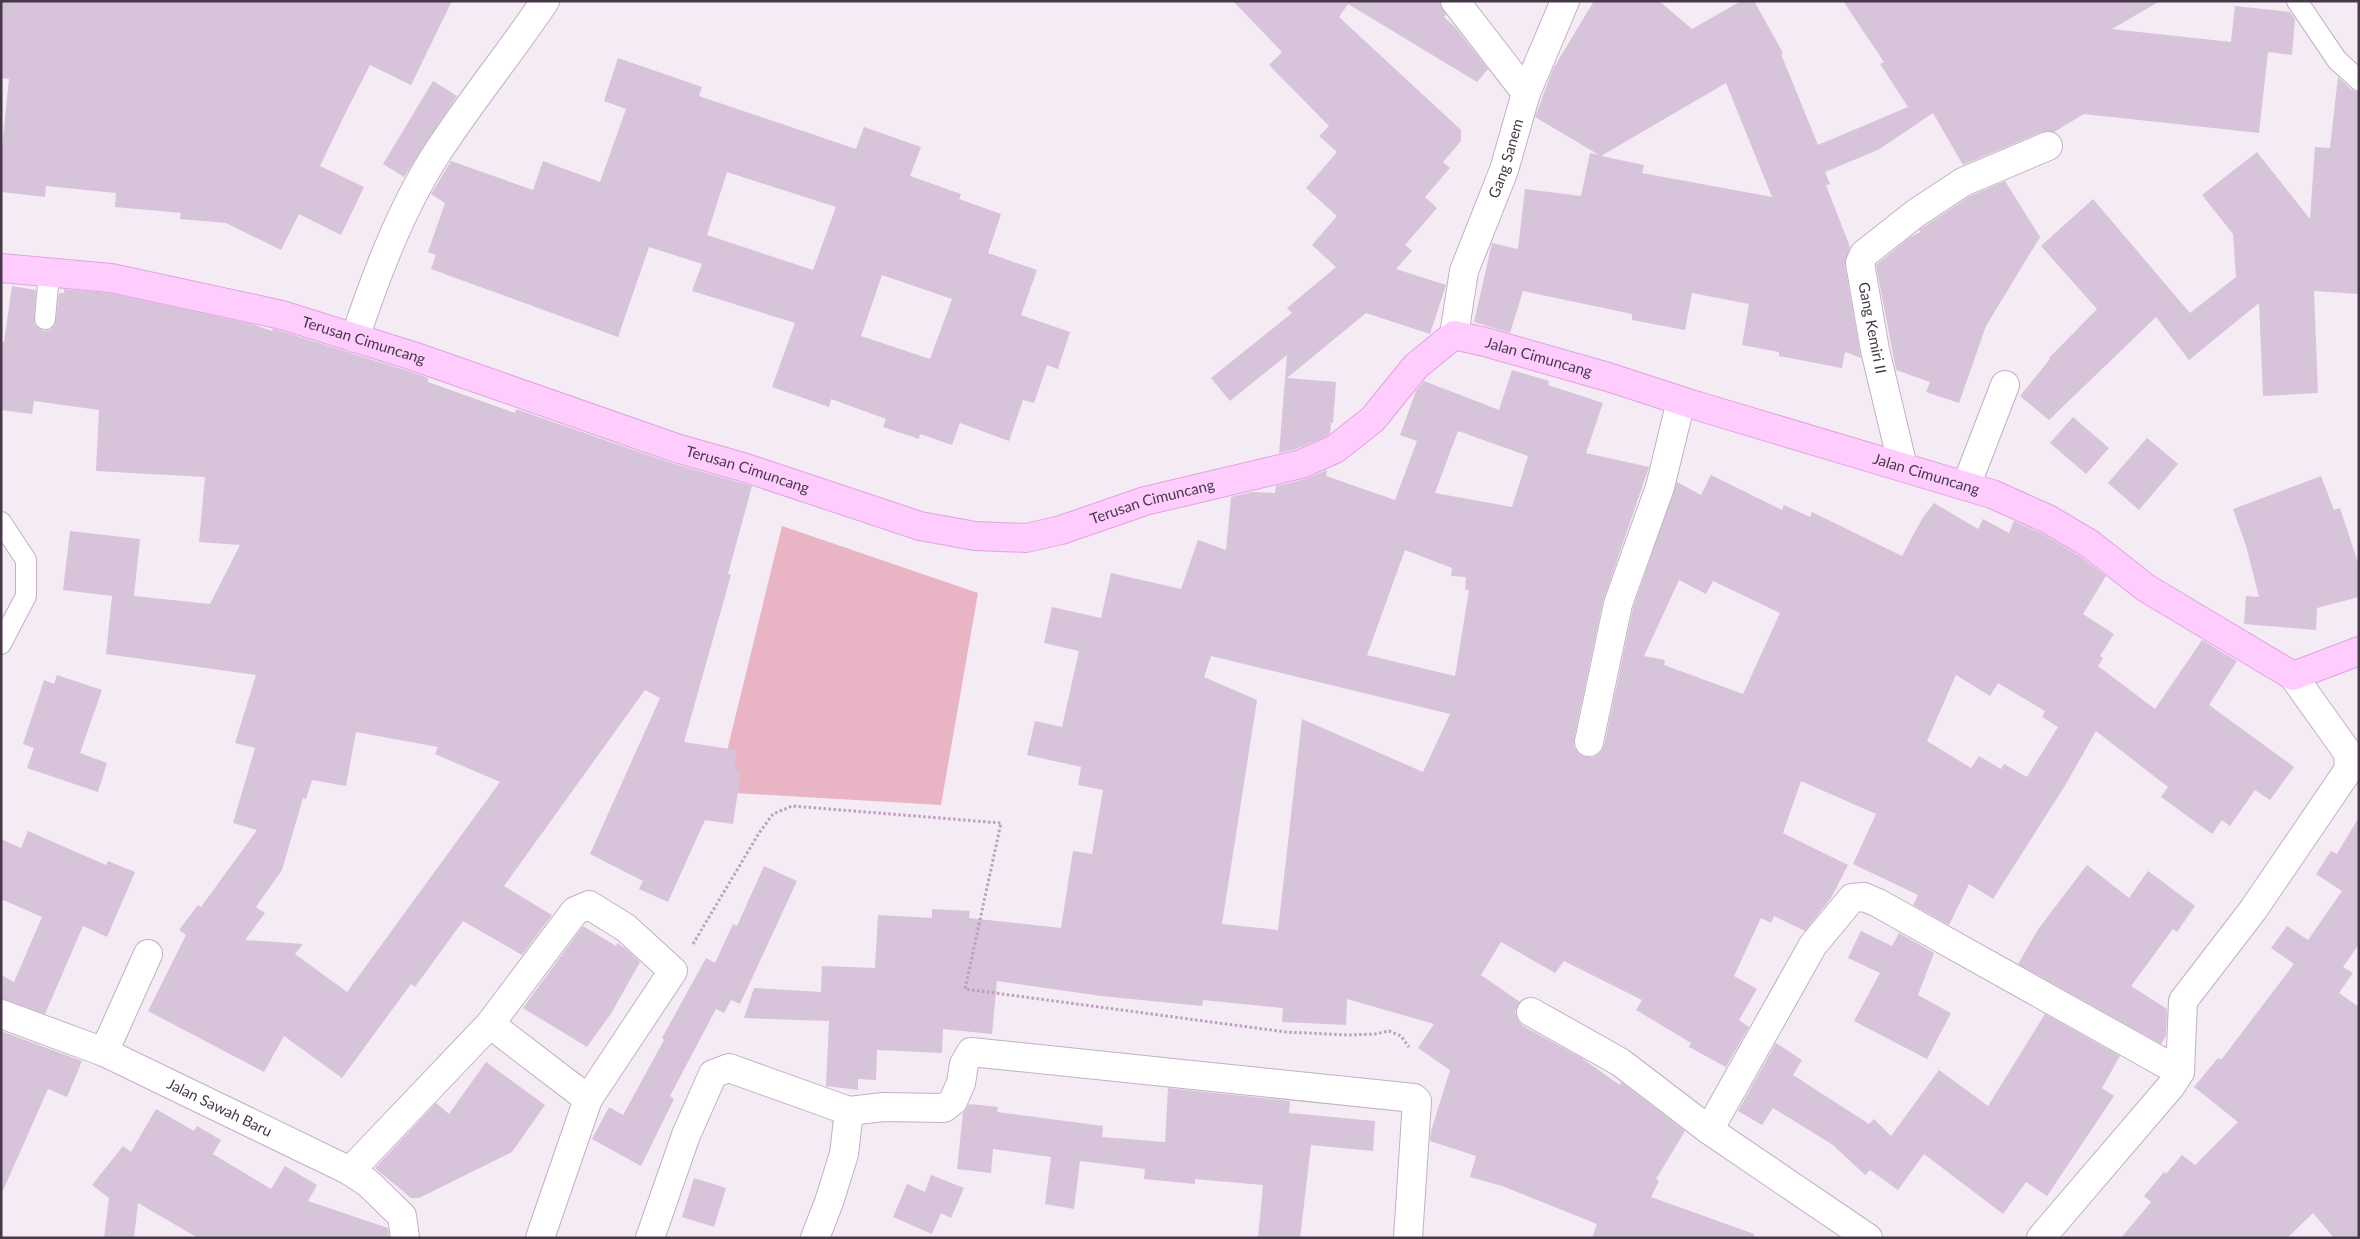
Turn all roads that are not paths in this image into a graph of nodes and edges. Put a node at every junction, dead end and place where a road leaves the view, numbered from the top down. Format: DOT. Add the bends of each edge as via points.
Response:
graph roads {
  1 [pos="545,1"];
  2 [pos="1455,1"];
  3 [pos="1565,1"];
  4 [pos="2297,1"];
  5 [pos="2359,80"];
  6 [pos="1526,93"];
  7 [pos="2048,146"];
  8 [pos="1,268"];
  9 [pos="49,273"];
  10 [pos="45,319"];
  11 [pos="1454,336"];
  12 [pos="355,338"];
  13 [pos="2005,385"];
  14 [pos="1681,401"];
  15 [pos="1903,468"];
  16 [pos="1966,486"];
  17 [pos="1,522"];
  18 [pos="1,644"];
  19 [pos="2359,651"];
  20 [pos="2294,676"];
  21 [pos="1589,742"];
  22 [pos="2354,772"];
  23 [pos="148,954"];
  24 [pos="1531,1012"];
  25 [pos="1,1014"];
  26 [pos="490,1024"];
  27 [pos="104,1052"];
  28 [pos="2180,1072"];
  29 [pos="588,1099"];
  30 [pos="849,1111"];
  31 [pos="1709,1130"];
  32 [pos="350,1171"];
  33 [pos="405,1238"];
  34 [pos="540,1238"];
  35 [pos="650,1238"];
  36 [pos="815,1238"];
  37 [pos="1408,1238"];
  38 [pos="1868,1238"];
  39 [pos="2041,1238"];
  1 -- 12 [label="street" via="444,142 416,192 370,292"];
  2 -- 6 [label="street"];
  3 -- 6 [label="street, Gang Sanem"];
  4 -- 5 [label="lane" via="2336,60"];
  6 -- 11 [label="street, Gang Sanem" via="1504,170 1464,271"];
  7 -- 15 [label="street, Gang Kemiri II" via="1963,182 1864,254 1860,263 1875,350"];
  8 -- 9 [label="street, Terusan Cimuncang"];
  9 -- 10 [label="lane"];
  9 -- 12 [label="street, Terusan Cimuncang" via="110,278 197,296 282,315"];
  11 -- 12 [label="street, Terusan Cimuncang" via="1416,366 1372,419 1335,449 1301,464 1146,501 1061,530 1026,538 975,536 920,526 676,448"];
  11 -- 14 [label="street, Jalan Cimuncang" via="1608,377"];
  13 -- 16 [label="street"];
  14 -- 15 [label="street, Jalan Cimuncang"];
  14 -- 21 [label="street" via="1660,487 1618,604"];
  15 -- 16 [label="street, Jalan Cimuncang"];
  16 -- 20 [label="street, Jalan Cimuncang" via="2048,518 2090,544 2146,588"];
  17 -- 18 [label="lane" via="26,560 26,596"];
  19 -- 20 [label="street"];
  20 -- 22 [label="street" via="2348,753"];
  22 -- 28 [label="street" via="2183,1000"];
  23 -- 27 [label="street"];
  24 -- 31 [label="street" via="1620,1062"];
  25 -- 27 [label="street, Jalan Sawah Baru"];
  26 -- 29 [label="street"];
  26 -- 29 [label="street" via="575,911 590,905 626,928 673,971"];
  26 -- 32 [label="street"];
  27 -- 32 [label="street, Jalan Sawah Baru"];
  28 -- 31 [label="street" via="1878,903 1852,898 1813,945"];
  28 -- 39 [label="street"];
  29 -- 34 [label="street"];
  30 -- 35 [label="street" via="729,1068 713,1074 686,1135"];
  30 -- 36 [label="street" via="844,1154"];
  30 -- 37 [label="street" via="884,1107 944,1108 953,1101 971,1052 1414,1098 1417,1101"];
  31 -- 38 [label="street"];
  32 -- 33 [label="street, Jalan Sawah Baru" via="368,1183 402,1216"];
}
